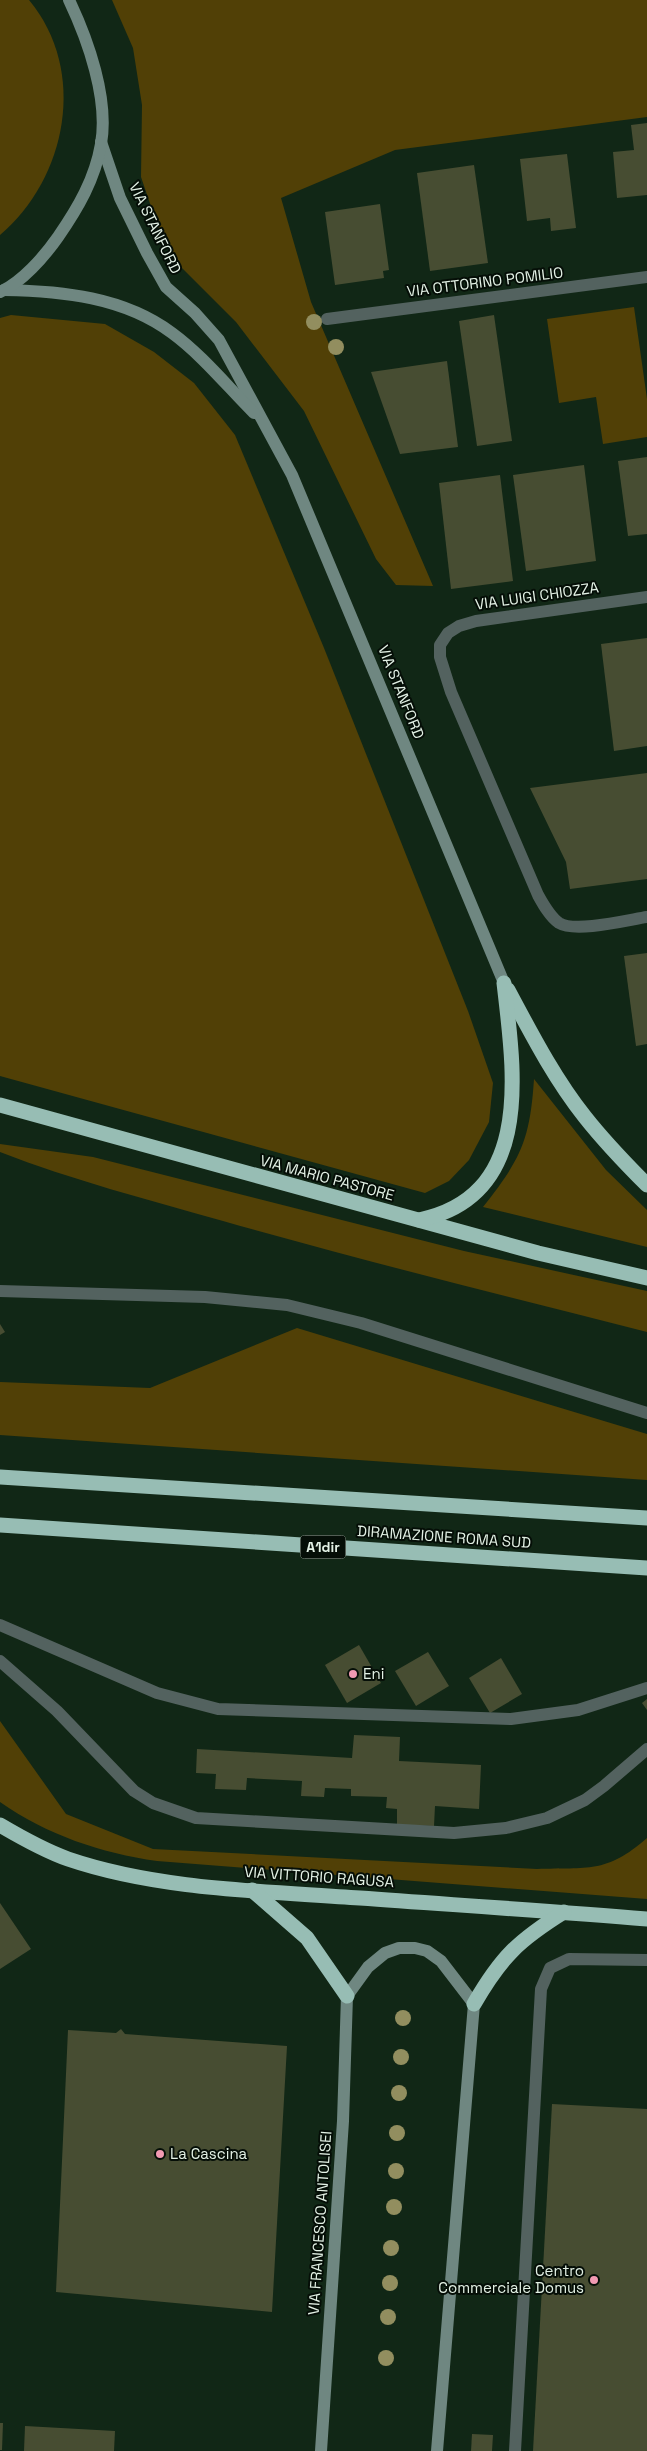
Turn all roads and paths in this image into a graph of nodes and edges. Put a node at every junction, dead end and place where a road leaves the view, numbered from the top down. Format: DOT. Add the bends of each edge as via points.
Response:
graph roads {
  1 [pos="69,0"];
  2 [pos="101,142"];
  3 [pos="647,277"];
  4 [pos="2,291"];
  5 [pos="327,319"];
  6 [pos="260,418"];
  7 [pos="647,597"];
  8 [pos="647,917"];
  9 [pos="504,983"];
  10 [pos="0,1105"];
  11 [pos="647,1185"];
  12 [pos="366,1207"];
  13 [pos="647,1278"];
  14 [pos="0,1291"];
  15 [pos="647,1414"];
  16 [pos="0,1477"];
  17 [pos="647,1518"];
  18 [pos="0,1525"];
  19 [pos="647,1568"];
  20 [pos="0,1625"];
  21 [pos="0,1661"];
  22 [pos="647,1688"];
  23 [pos="647,1749"];
  24 [pos="0,1825"];
  25 [pos="252,1890"];
  26 [pos="564,1912"];
  27 [pos="647,1919"];
  28 [pos="647,1960"];
  29 [pos="347,1996"];
  30 [pos="474,2004"];
  31 [pos="321,2451"];
  32 [pos="437,2451"];
  33 [pos="515,2451"];
  1 -- 2 [label="street" via="84,33 98,84"];
  2 -- 4 [label="street" via="87,188 71,218 51,247"];
  2 -- 6 [label="street, VIA STANFORD" via="120,198 166,287 219,340"];
  3 -- 5 [label="street, VIA OTTORINO POMILIO"];
  4 -- 6 [label="street, VIA STANFORD" via="68,294 116,304 136,312 172,333"];
  6 -- 9 [label="street, VIA STANFORD" via="308,511"];
  7 -- 8 [label="street, VIA LUIGI CHIOZZA" via="476,621 448,633 440,645 444,674 458,710 538,895 560,923 581,926"];
  9 -- 11 [label="highway" via="543,1054 576,1104 613,1151"];
  9 -- 12 [label="highway" via="512,1049 512,1106 506,1141 491,1174 454,1209 437,1216 419,1220"];
  10 -- 12 [label="highway, VIA MARIO PASTORE"];
  12 -- 13 [label="highway, VIA MARIO PASTORE"];
  14 -- 15 [label="street" via="205,1297 287,1305 361,1323"];
  16 -- 17 [label="highway"];
  18 -- 19 [label="highway, DIRAMAZIONE ROMA SUD / A1dir"];
  20 -- 22 [label="street" via="157,1693 218,1709 511,1719 578,1710"];
  21 -- 23 [label="street" via="57,1710 134,1790 153,1803 196,1818 454,1833 506,1828 548,1818 585,1800"];
  24 -- 25 [label="highway, VIA VITTORIO RAGUSA" via="39,1846 93,1866 160,1880"];
  25 -- 26 [label="highway, VIA VITTORIO RAGUSA"];
  25 -- 29 [label="highway" via="307,1938"];
  26 -- 27 [label="highway, VIA VITTORIO RAGUSA"];
  26 -- 30 [label="highway" via="511,1950"];
  28 -- 33 [label="street" via="568,1959 550,1968 540,1989"];
  29 -- 30 [label="street" via="368,1967 384,1953 414,1948 427,1951 441,1960"];
  29 -- 31 [label="street, VIA FRANCESCO ANTOLISEI" via="343,2121"];
  30 -- 32 [label="street"];
}
